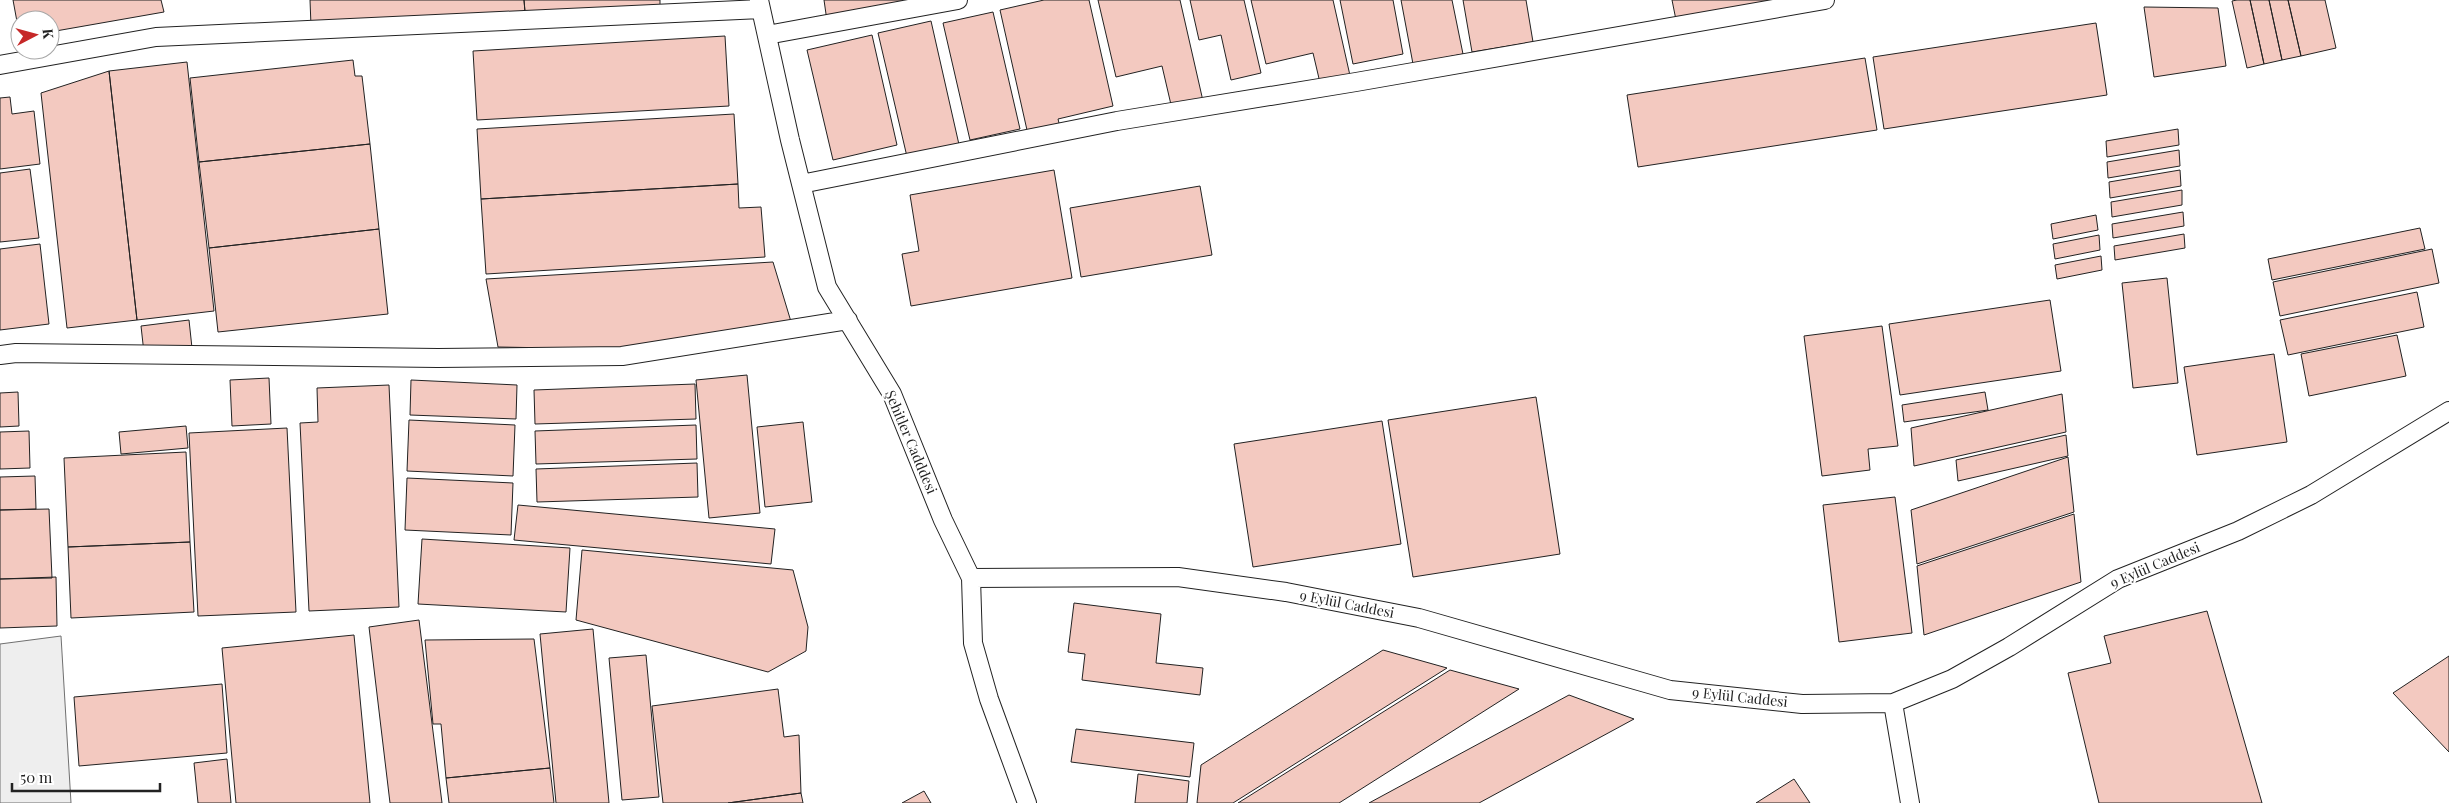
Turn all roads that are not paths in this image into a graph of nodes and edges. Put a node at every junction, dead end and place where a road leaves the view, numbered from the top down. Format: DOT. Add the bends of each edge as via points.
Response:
graph roads {
  1 [pos="958,0"];
  2 [pos="1825,0"];
  3 [pos="759,4"];
  4 [pos="767,35"];
  5 [pos="0,65"];
  6 [pos="801,184"];
  7 [pos="848,320"];
  8 [pos="0,355"];
  9 [pos="2449,411"];
  10 [pos="971,578"];
  11 [pos="1893,703"];
  12 [pos="1027,803"];
  13 [pos="1910,803"];
  1 -- 4 [label="street"];
  2 -- 6 [label="street" via="1117,121"];
  3 -- 4 [label="street, Şehitler Cadddesi"];
  3 -- 5 [label="street" via="156,37"];
  4 -- 6 [label="street, Şehitler Cadddesi"];
  6 -- 7 [label="street, Şehitler Cadddesi" via="827,287"];
  7 -- 8 [label="street" via="622,356"];
  7 -- 10 [label="street, Şehitler Cadddesi" via="892,394 943,520"];
  9 -- 11 [label="street, 9 Eylül Caddesi" via="2311,495 2238,531 2118,579 2009,647 1960,674"];
  10 -- 11 [label="street, 9 Eylül Caddesi" via="1178,577 1286,592 1420,618 1670,690 1802,704"];
  10 -- 12 [label="street, Şehitler Cadddesi" via="973,643"];
  11 -- 13 [label="street"];
}
